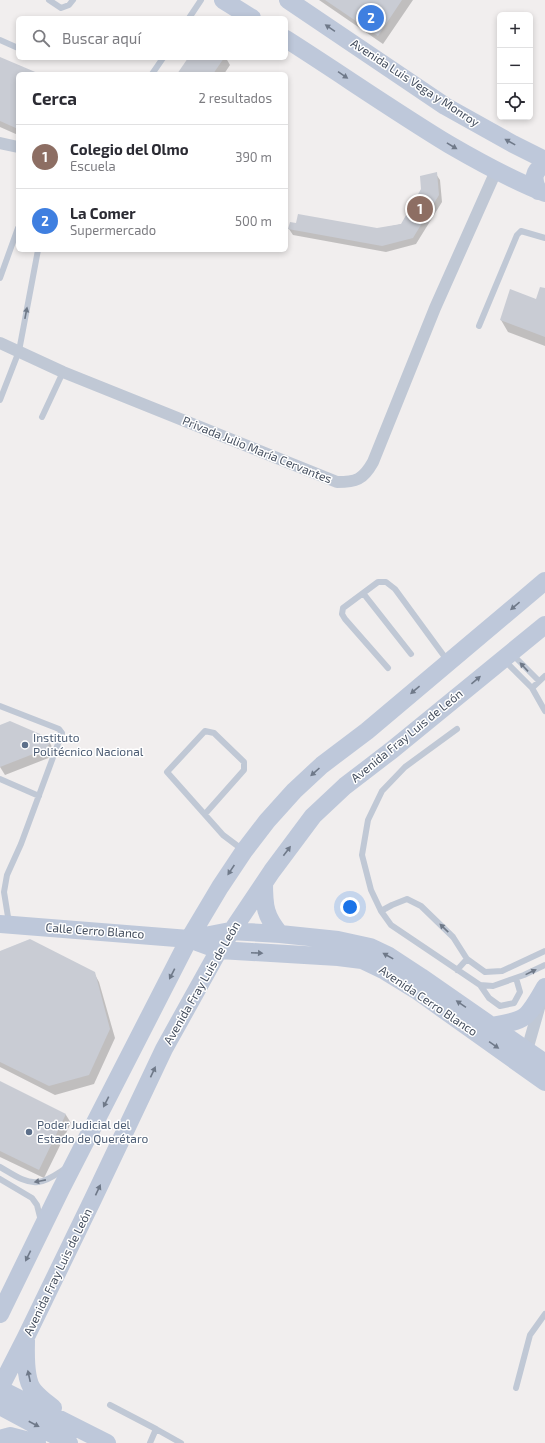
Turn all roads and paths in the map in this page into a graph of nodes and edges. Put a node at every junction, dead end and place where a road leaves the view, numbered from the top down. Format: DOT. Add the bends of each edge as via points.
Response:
graph roads {
  1 [pos="49,0"];
  2 [pos="73,0"];
  3 [pos="201,0"];
  4 [pos="223,0"];
  5 [pos="288,0"];
  6 [pos="190,16"];
  7 [pos="249,16"];
  8 [pos="0,40"];
  9 [pos="288,40"];
  10 [pos="16,47"];
  11 [pos="162,60"];
  12 [pos="153,72"];
  13 [pos="0,143"];
  14 [pos="16,147"];
  15 [pos="545,160"];
  16 [pos="545,164"];
  17 [pos="496,171"];
  18 [pos="542,192"];
  19 [pos="16,234"];
  20 [pos="545,238"];
  21 [pos="38,252"];
  22 [pos="0,278"];
  23 [pos="479,326"];
  24 [pos="0,342"];
  25 [pos="19,351"];
  26 [pos="63,372"];
  27 [pos="0,400"];
  28 [pos="42,417"];
  29 [pos="545,581"];
  30 [pos="363,593"];
  31 [pos="545,625"];
  32 [pos="411,654"];
  33 [pos="506,655"];
  34 [pos="448,662"];
  35 [pos="388,668"];
  36 [pos="545,676"];
  37 [pos="539,681"];
  38 [pos="532,688"];
  39 [pos="0,706"];
  40 [pos="545,711"];
  41 [pos="457,729"];
  42 [pos="0,779"];
  43 [pos="39,796"];
  44 [pos="205,814"];
  45 [pos="244,851"];
  46 [pos="264,883"];
  47 [pos="381,911"];
  48 [pos="4,924"];
  49 [pos="230,931"];
  50 [pos="280,934"];
  51 [pos="189,939"];
  52 [pos="218,950"];
  53 [pos="545,951"];
  54 [pos="467,960"];
  55 [pos="545,965"];
  56 [pos="457,970"];
  57 [pos="516,978"];
  58 [pos="480,985"];
  59 [pos="545,987"];
  60 [pos="492,1026"];
  61 [pos="527,1050"];
  62 [pos="545,1062"];
  63 [pos="545,1082"];
  64 [pos="75,1163"];
  65 [pos="0,1167"];
  66 [pos="0,1179"];
  67 [pos="43,1226"];
  68 [pos="0,1314"];
  69 [pos="545,1314"];
  70 [pos="26,1337"];
  71 [pos="0,1388"];
  72 [pos="516,1388"];
  73 [pos="110,1405"];
  74 [pos="0,1406"];
  75 [pos="71,1425"];
  76 [pos="156,1429"];
  77 [pos="0,1438"];
  78 [pos="37,1443"];
  79 [pos="69,1443"];
  80 [pos="107,1443"];
  81 [pos="150,1443"];
  82 [pos="182,1443"];
  1 -- 2 [label="lane" via="61,8"];
  3 -- 6 [label="lane"];
  4 -- 7 [label="main road"];
  15 -- 5 [label="main road, Avenida Luis Vega y Monroy, one-way" via="446,106"];
  8 -- 10 [label="lane"];
  9 -- 17 [label="main road, one-way" via="406,118"];
  11 -- 12 [label="lane"];
  13 -- 14 [label="street"];
  16 -- 18 [label="main road" via="535,173 534,180"];
  17 -- 18 [label="main road"];
  17 -- 26 [label="street, Privada Julio María Cervantes" via="435,308 373,462 367,473 357,480 337,482"];
  19 -- 22 [label="lane"];
  20 -- 23 [label="lane" via="521,231 517,235"];
  25 -- 21 [label="lane, one-way"];
  24 -- 25 [label="street, Privada Julio María Cervantes"];
  25 -- 26 [label="street, Privada Julio María Cervantes"];
  25 -- 27 [label="lane"];
  26 -- 28 [label="lane"];
  29 -- 34 [label="main road, one-way"];
  30 -- 32 [label="lane"];
  30 -- 34 [label="lane" via="378,582 386,582 395,589"];
  30 -- 35 [label="lane" via="343,608 342,614"];
  31 -- 33 [label="main road, Avenida Fray Luis de León"];
  37 -- 33 [label="lane, one-way"];
  33 -- 38 [label="lane"];
  46 -- 33 [label="main road, Avenida Fray Luis de León, one-way" via="303,829 329,801"];
  34 -- 45 [label="main road, one-way" via="294,791"];
  36 -- 37 [label="lane"];
  37 -- 38 [label="lane"];
  38 -- 40 [label="lane"];
  39 -- 43 [label="lane" via="61,730 62,737"];
  41 -- 47 [label="lane" via="405,767 382,791 368,820 362,855 371,890"];
  42 -- 43 [label="lane"];
  43 -- 48 [label="lane" via="7,875"];
  44 -- 44 [label="lane" via="244,770 244,762 214,733 205,731 167,772"];
  44 -- 45 [label="lane" via="223,835"];
  45 -- 51 [label="main road, one-way"];
  46 -- 49 [label="main road, Avenida Fray Luis de León"];
  46 -- 50 [label="main road" via="266,913"];
  54 -- 47 [label="lane, one-way" via="453,937 413,901 407,899"];
  47 -- 56 [label="lane" via="391,925"];
  48 -- 51 [label="main road, Calle Cerro Blanco"];
  49 -- 50 [label="main road, Avenida Cerro Blanco"];
  49 -- 51 [label="main road, Avenida Cerro Blanco"];
  49 -- 52 [label="main road, Avenida Fray Luis de León"];
  60 -- 50 [label="main road, Avenida Cerro Blanco, one-way" via="389,956 370,947 338,940"];
  51 -- 52 [label="main road, Avenida Cerro Blanco"];
  51 -- 64 [label="main road, one-way"];
  52 -- 63 [label="main road, Avenida Cerro Blanco, one-way" via="362,960 416,990"];
  70 -- 52 [label="main road, Avenida Fray Luis de León, one-way" via="164,1049"];
  53 -- 54 [label="lane" via="502,971 485,972"];
  54 -- 56 [label="lane"];
  57 -- 55 [label="lane, one-way"];
  56 -- 58 [label="lane"];
  57 -- 58 [label="lane" via="493,986"];
  57 -- 58 [label="lane" via="520,992 514,1003 500,1006 488,998"];
  59 -- 60 [label="main road" via="524,1018"];
  59 -- 61 [label="street"];
  60 -- 61 [label="main road, Avenida Cerro Blanco"];
  61 -- 62 [label="main road, Avenida Cerro Blanco"];
  64 -- 65 [label="lane, one-way" via="47,1180 38,1182 23,1179"];
  64 -- 67 [label="main road"];
  66 -- 67 [label="lane" via="32,1198 37,1205"];
  67 -- 68 [label="main road, one-way"];
  69 -- 72 [label="lane" via="530,1335"];
  70 -- 71 [label="main road, Avenida Fray Luis de León"];
  75 -- 70 [label="main road, one-way" via="33,1390 28,1378"];
  71 -- 75 [label="main road"];
  73 -- 76 [label="lane"];
  74 -- 79 [label="main road, one-way"];
  75 -- 80 [label="main road"];
  76 -- 81 [label="lane"];
  76 -- 82 [label="lane"];
  77 -- 78 [label="main road" via="10,1436"];
}
